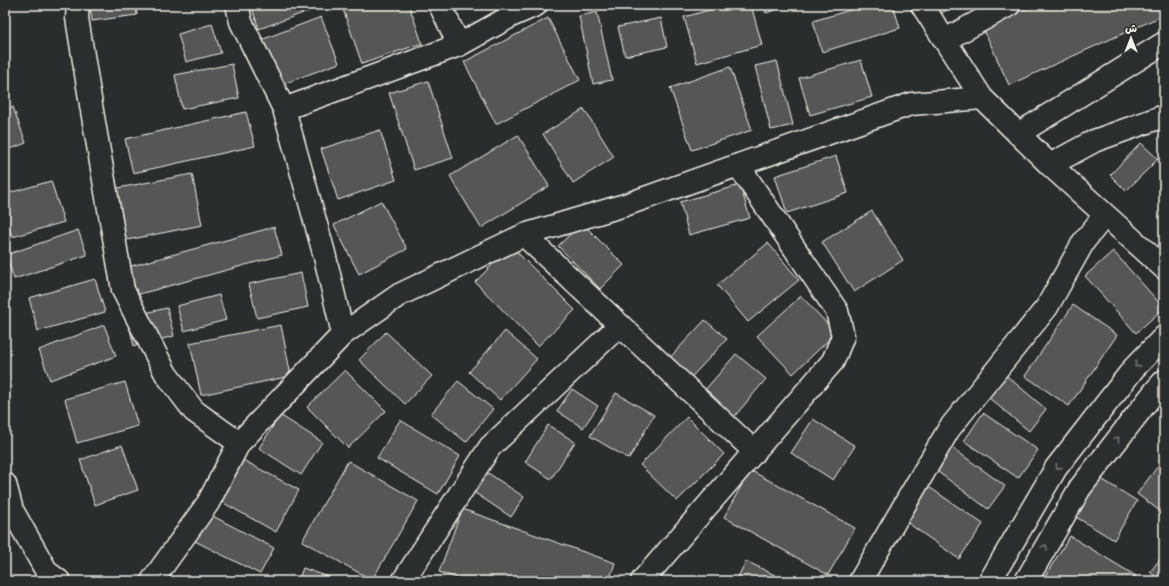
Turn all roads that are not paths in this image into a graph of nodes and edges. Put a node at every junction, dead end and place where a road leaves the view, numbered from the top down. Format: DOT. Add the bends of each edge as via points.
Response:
graph roads {
  1 [pos="78,5"];
  2 [pos="237,5"];
  3 [pos="440,5"];
  4 [pos="536,5"];
  5 [pos="922,5"];
  6 [pos="1009,5"];
  7 [pos="945,40"];
  8 [pos="1164,43"];
  9 [pos="460,45"];
  10 [pos="982,98"];
  11 [pos="284,109"];
  12 [pos="1164,116"];
  13 [pos="1018,134"];
  14 [pos="738,165"];
  15 [pos="1050,165"];
  16 [pos="1105,215"];
  17 [pos="524,235"];
  18 [pos="1164,268"];
  19 [pos="620,325"];
  20 [pos="343,334"];
  21 [pos="1164,336"];
  22 [pos="1164,381"];
  23 [pos="239,443"];
  24 [pos="755,452"];
  25 [pos="5,484"];
  26 [pos="59,581"];
  27 [pos="152,581"];
  28 [pos="403,581"];
  29 [pos="642,581"];
  30 [pos="860,581"];
  31 [pos="990,581"];
  32 [pos="1026,581"];
  1 -- 23 [label="street" via="77,18 123,290 166,374 175,386 194,410"];
  2 -- 11 [label="street" via="240,22"];
  3 -- 9 [label="street"];
  4 -- 9 [label="street"];
  5 -- 7 [label="street"];
  6 -- 7 [label="street"];
  7 -- 10 [label="street"];
  8 -- 13 [label="street"];
  9 -- 11 [label="street"];
  10 -- 13 [label="street"];
  10 -- 14 [label="street" via="911,104"];
  11 -- 20 [label="street" via="324,253"];
  12 -- 15 [label="street" via="1094,142"];
  13 -- 15 [label="street"];
  14 -- 17 [label="street" via="625,205"];
  14 -- 24 [label="street" via="837,311 843,336 833,362"];
  15 -- 16 [label="street"];
  16 -- 18 [label="street"];
  16 -- 30 [label="street" via="1084,241 1047,307 948,429"];
  17 -- 19 [label="street"];
  17 -- 20 [label="street" via="399,295"];
  19 -- 24 [label="street"];
  19 -- 28 [label="street" via="490,447"];
  20 -- 23 [label="street"];
  21 -- 31 [label="street, one-way" via="1134,368 1056,468"];
  32 -- 22 [label="street, one-way" via="1080,488"];
  23 -- 27 [label="street" via="208,503"];
  24 -- 29 [label="street"];
  25 -- 26 [label="street" via="12,510 47,572"];
}
